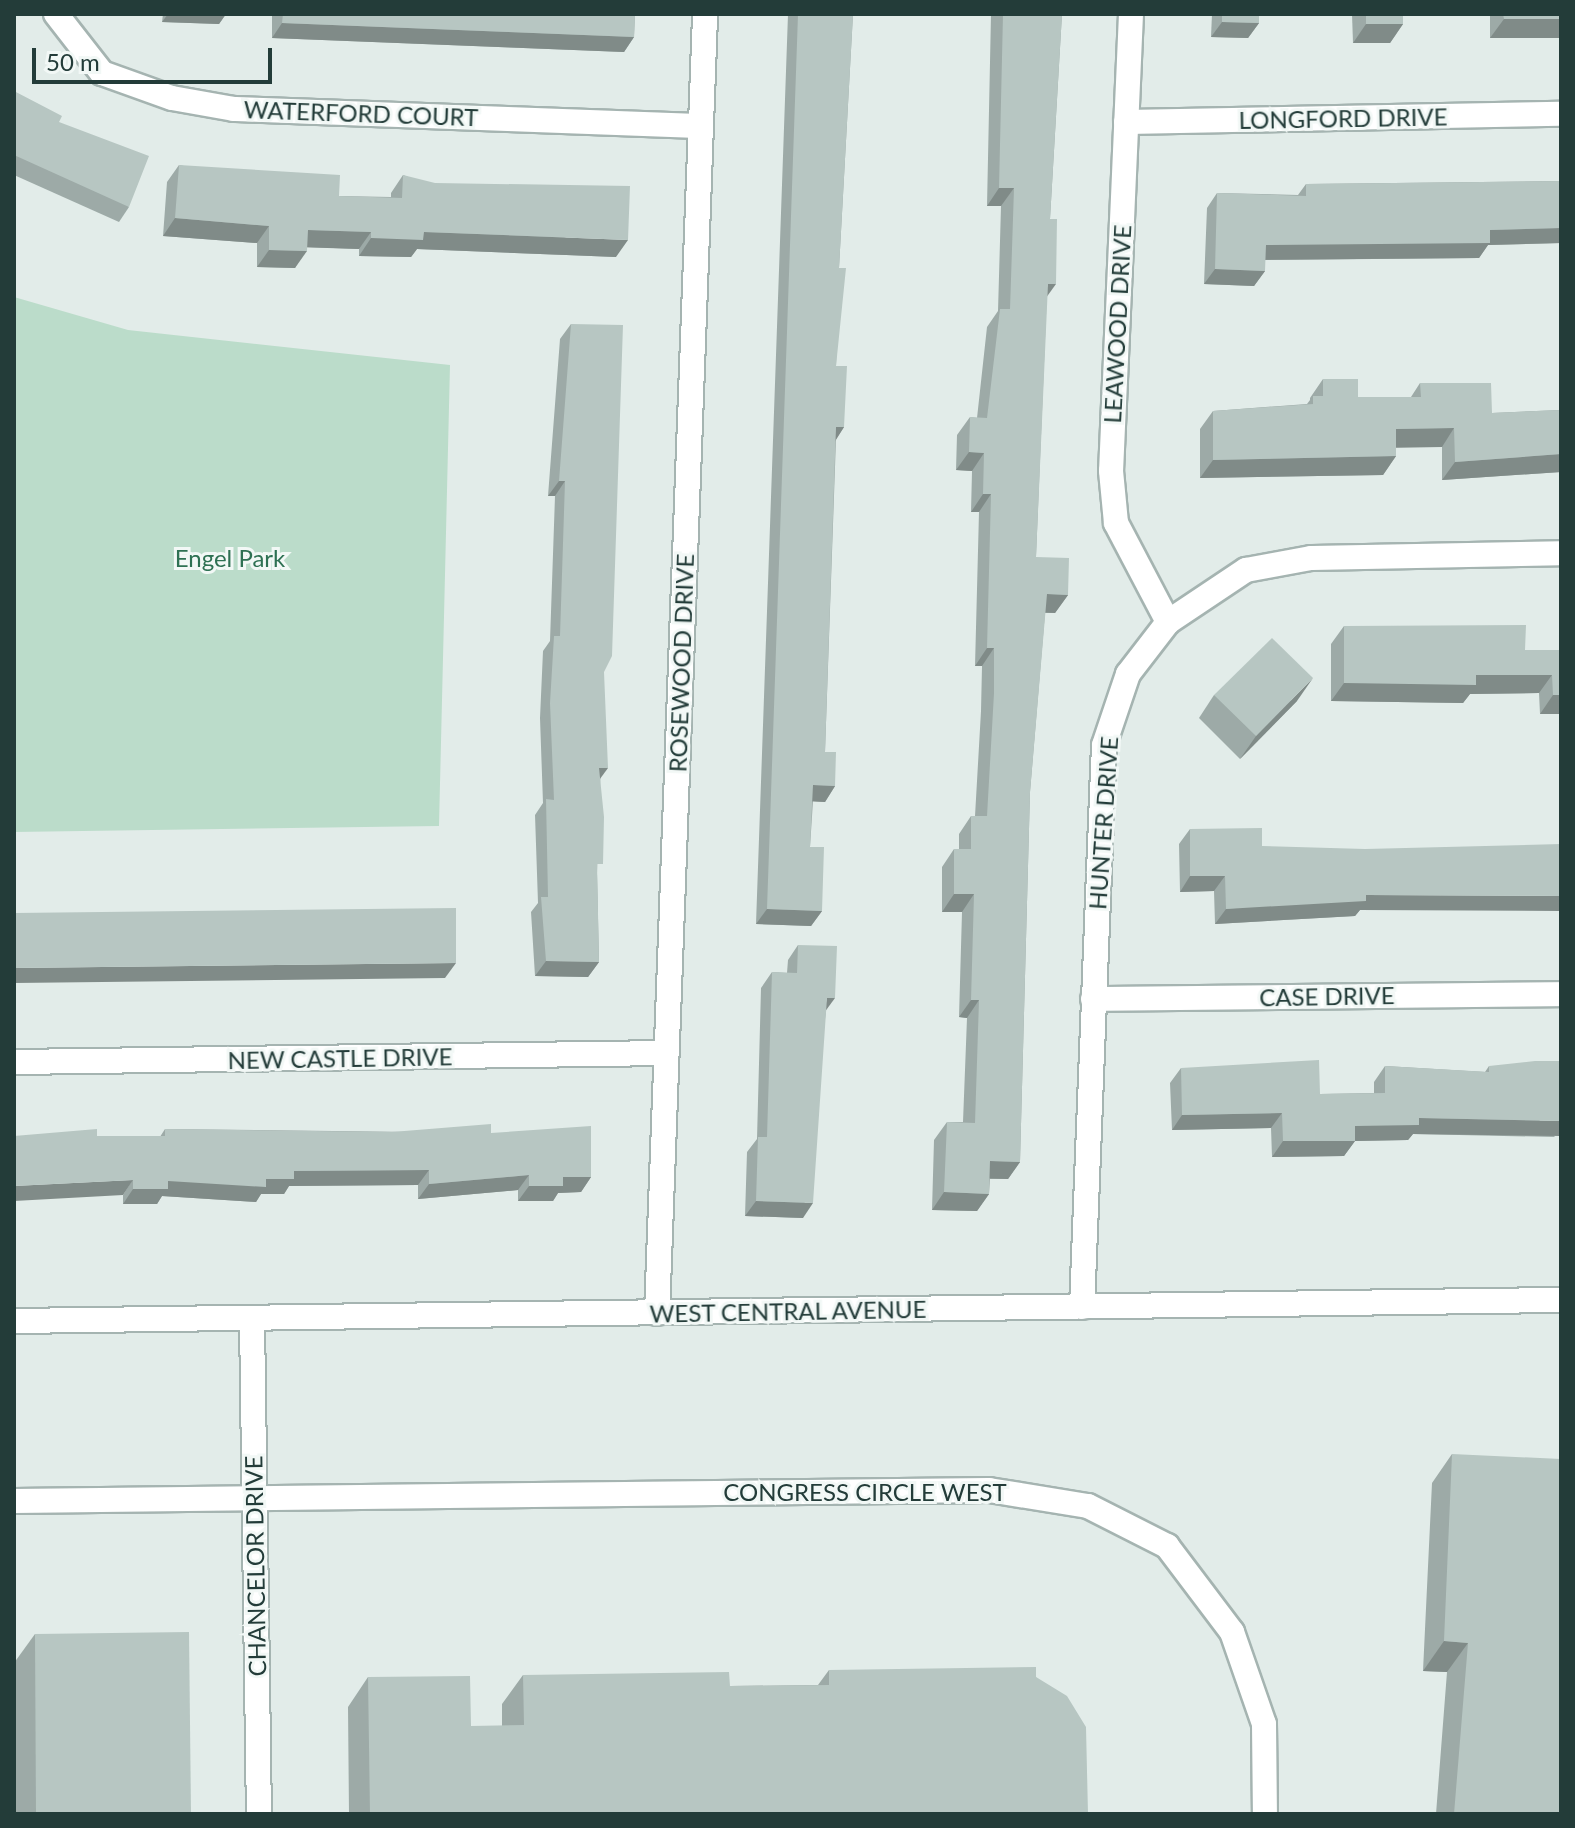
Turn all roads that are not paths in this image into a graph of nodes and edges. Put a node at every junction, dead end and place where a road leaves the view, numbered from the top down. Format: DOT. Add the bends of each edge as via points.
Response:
graph roads {
  1 [pos="56,14"];
  2 [pos="705,14"];
  3 [pos="1131,14"];
  4 [pos="1561,114"];
  5 [pos="1126,122"];
  6 [pos="700,126"];
  7 [pos="1561,553"];
  8 [pos="1168,622"];
  9 [pos="1561,994"];
  10 [pos="1093,999"];
  11 [pos="666,1053"];
  12 [pos="14,1062"];
  13 [pos="1561,1300"];
  14 [pos="1082,1307"];
  15 [pos="657,1313"];
  16 [pos="252,1318"];
  17 [pos="14,1321"];
  18 [pos="255,1498"];
  19 [pos="14,1501"];
  20 [pos="259,1814"];
  21 [pos="1265,1814"];
  1 -- 6 [label="street, WATERFORD COURT" via="102,73 203,103"];
  2 -- 6 [label="street, ROSEWOOD DRIVE"];
  3 -- 5 [label="street, LEAWOOD DRIVE"];
  4 -- 5 [label="street, LONGFORD DRIVE"];
  5 -- 8 [label="street, LEAWOOD DRIVE" via="1111,471 1116,523"];
  6 -- 11 [label="street, ROSEWOOD DRIVE"];
  7 -- 8 [label="street, HUNTER DRIVE" via="1277,562 1246,570"];
  8 -- 10 [label="street, HUNTER DRIVE" via="1128,674 1104,745"];
  9 -- 10 [label="street, CASE DRIVE"];
  10 -- 14 [label="street, HUNTER DRIVE"];
  11 -- 12 [label="street, NEW CASTLE DRIVE"];
  11 -- 15 [label="street, ROSEWOOD DRIVE"];
  13 -- 14 [label="street, WEST CENTRAL AVENUE"];
  14 -- 15 [label="street, WEST CENTRAL AVENUE"];
  15 -- 16 [label="street, WEST CENTRAL AVENUE"];
  16 -- 17 [label="street, WEST CENTRAL AVENUE"];
  16 -- 18 [label="street, CHANCELOR DRIVE"];
  18 -- 19 [label="street, CONGRESS CIRCLE WEST"];
  18 -- 20 [label="street, CHANCELOR DRIVE"];
  18 -- 21 [label="street, CONGRESS CIRCLE WEST" via="989,1490 1088,1506 1167,1546 1232,1632 1264,1724"];
}
